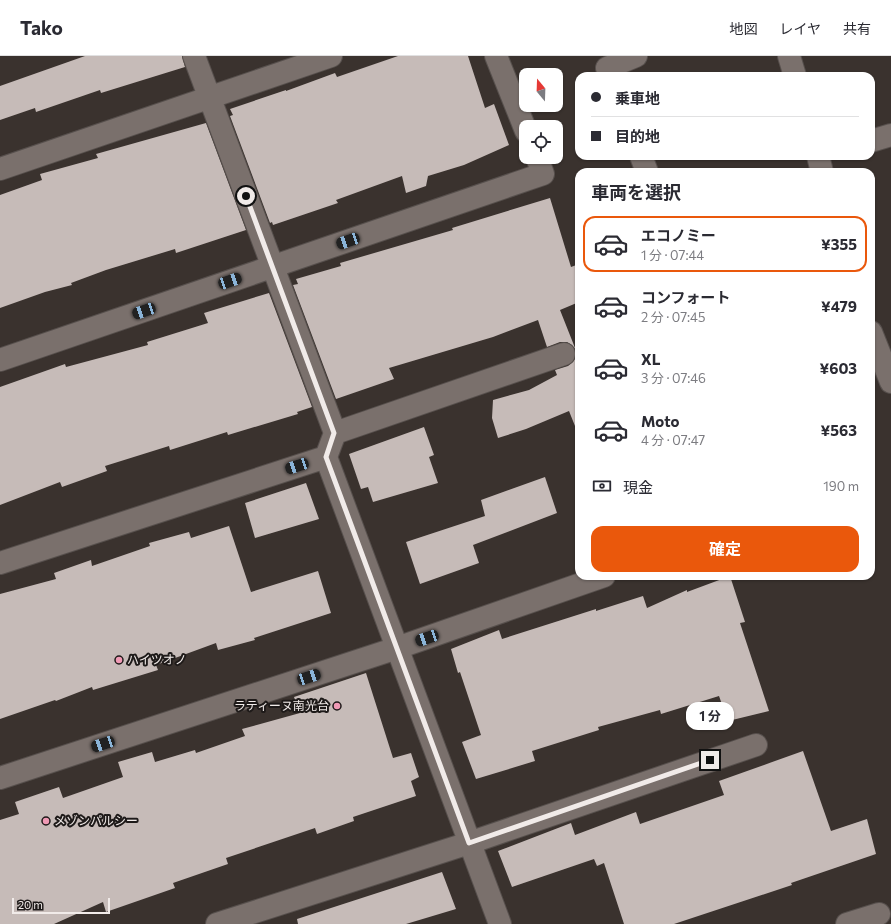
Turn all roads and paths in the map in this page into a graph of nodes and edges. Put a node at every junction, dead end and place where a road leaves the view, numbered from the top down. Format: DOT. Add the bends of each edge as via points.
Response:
graph roads {
  1 [pos="194,56"];
  2 [pos="331,56"];
  3 [pos="496,56"];
  4 [pos="636,56"];
  5 [pos="789,56"];
  6 [pos="608,72"];
  7 [pos="794,72"];
  8 [pos="210,97"];
  9 [pos="522,120"];
  10 [pos="891,135"];
  11 [pos="875,139"];
  12 [pos="540,164"];
  13 [pos="0,169"];
  14 [pos="273,266"];
  15 [pos="875,342"];
  16 [pos="564,354"];
  17 [pos="0,360"];
  18 [pos="891,382"];
  19 [pos="334,433"];
  20 [pos="326,457"];
  21 [pos="0,563"];
  22 [pos="593,580"];
  23 [pos="398,648"];
  24 [pos="756,745"];
  25 [pos="0,778"];
  26 [pos="469,843"];
  27 [pos="879,914"];
  28 [pos="217,924"];
  29 [pos="500,924"];
  30 [pos="847,924"];
  1 -- 8 [label="street"];
  2 -- 8 [label="street"];
  3 -- 9 [label="street"];
  4 -- 6 [label="street" via="607,68"];
  5 -- 7 [label="street"];
  8 -- 13 [label="street"];
  8 -- 14 [label="street"];
  10 -- 11 [label="street"];
  12 -- 14 [label="street" via="544,174"];
  14 -- 17 [label="street"];
  14 -- 19 [label="street"];
  15 -- 18 [label="street"];
  16 -- 19 [label="street"];
  19 -- 20 [label="street"];
  20 -- 21 [label="street"];
  20 -- 23 [label="street"];
  22 -- 23 [label="street"];
  23 -- 25 [label="street"];
  23 -- 26 [label="street"];
  24 -- 26 [label="street"];
  26 -- 28 [label="street"];
  26 -- 29 [label="street"];
  27 -- 30 [label="street"];
}
